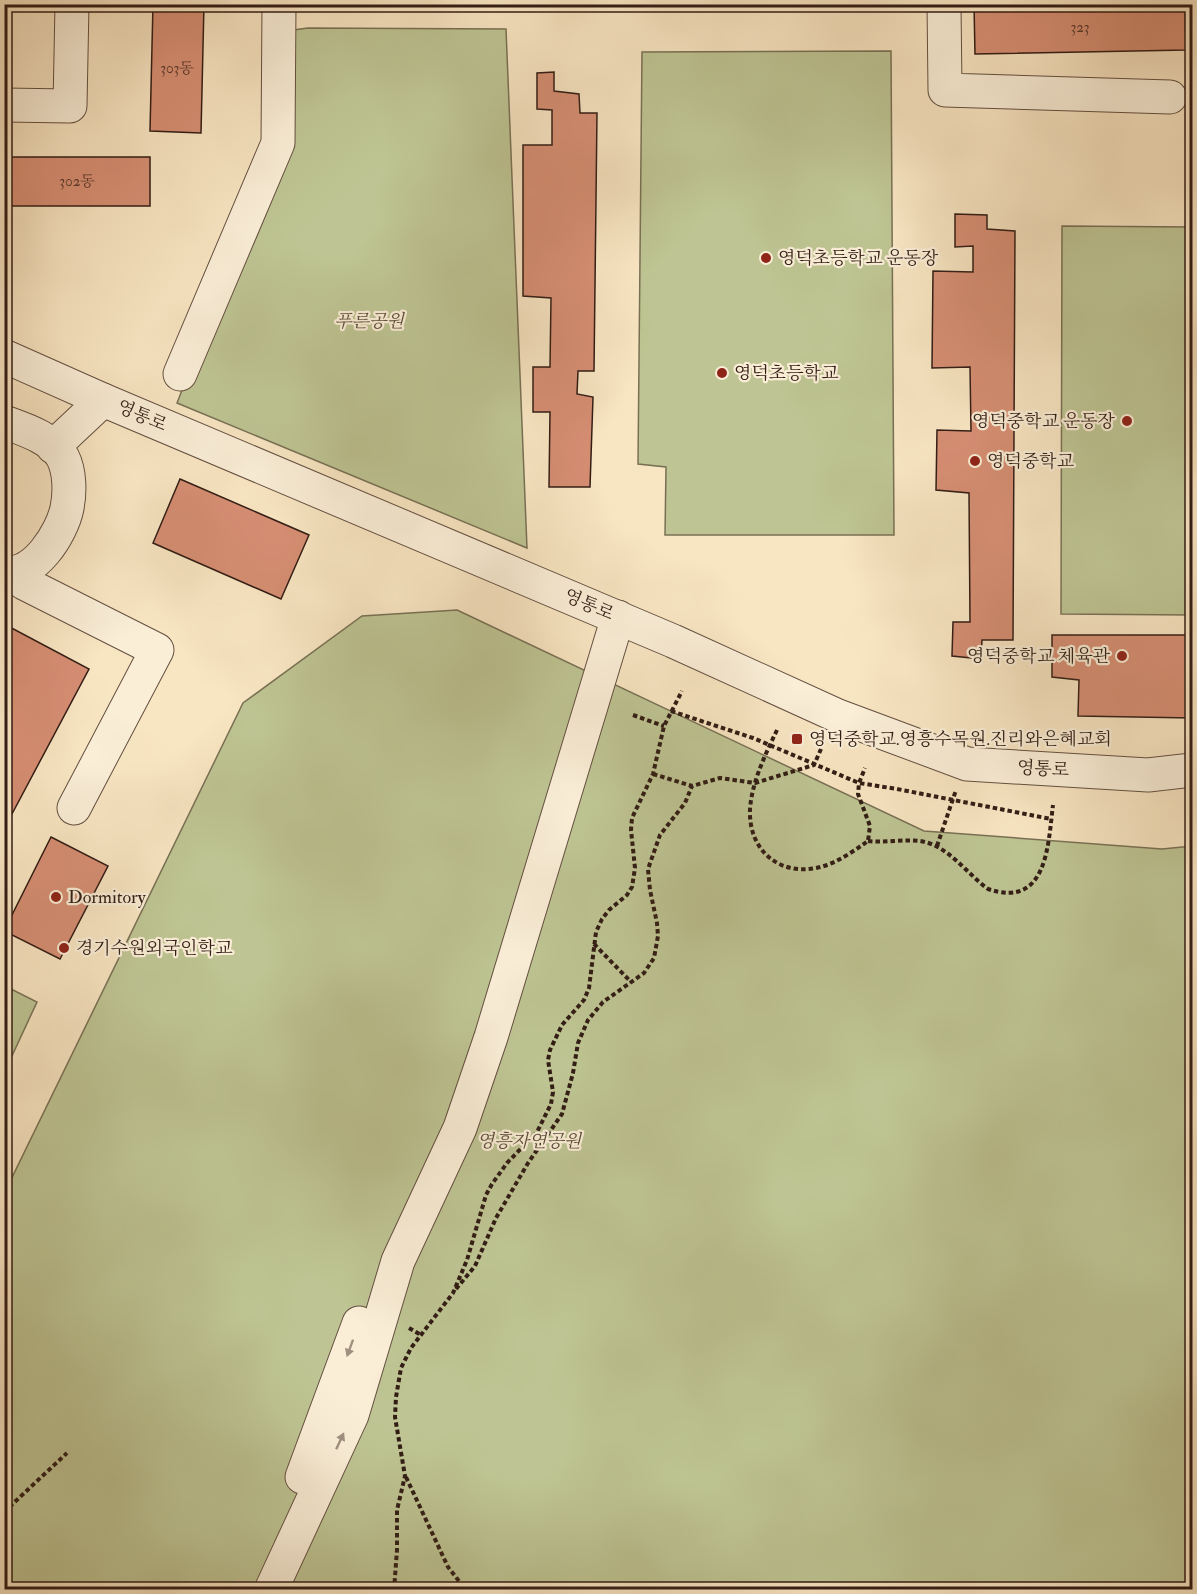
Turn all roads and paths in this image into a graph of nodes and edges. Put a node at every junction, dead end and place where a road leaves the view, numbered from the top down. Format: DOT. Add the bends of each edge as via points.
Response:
graph roads {
  1 [pos="72,4"];
  2 [pos="279,4"];
  3 [pos="944,4"];
  4 [pos="1170,97"];
  5 [pos="4,105"];
  6 [pos="4,356"];
  7 [pos="180,374"];
  8 [pos="103,400"];
  9 [pos="4,422"];
  10 [pos="53,447"];
  11 [pos="7,572"];
  12 [pos="618,617"];
  13 [pos="682,691"];
  14 [pos="671,711"];
  15 [pos="633,715"];
  16 [pos="664,726"];
  17 [pos="777,730"];
  18 [pos="770,746"];
  19 [pos="821,749"];
  20 [pos="814,765"];
  21 [pos="865,768"];
  22 [pos="1192,770"];
  23 [pos="653,774"];
  24 [pos="755,783"];
  25 [pos="859,783"];
  26 [pos="692,786"];
  27 [pos="956,790"];
  28 [pos="953,800"];
  29 [pos="1053,806"];
  30 [pos="74,808"];
  31 [pos="1051,819"];
  32 [pos="868,841"];
  33 [pos="937,846"];
  34 [pos="594,943"];
  35 [pos="631,982"];
  36 [pos="453,1293"];
  37 [pos="67,1453"];
  38 [pos="405,1476"];
  39 [pos="4,1512"];
  40 [pos="262,1587"];
  41 [pos="394,1590"];
  42 [pos="466,1590"];
  1 -- 5 [label="street" via="70,106"];
  2 -- 7 [label="street" via="278,142"];
  3 -- 4 [label="street" via="945,90"];
  6 -- 8 [label="street, 영통로"];
  8 -- 10 [label="street"];
  8 -- 12 [label="street, 영통로"];
  9 -- 10 [label="street"];
  10 -- 11 [label="street" via="62,457 69,483 61,526 40,557 27,568"];
  11 -- 30 [label="street" via="157,650"];
  12 -- 22 [label="street, 영통로" via="838,716 967,764 1148,775"];
  12 -- 40 [label="street" via="460,1128 398,1261 352,1415"];
  13 -- 14 [label="path"];
  14 -- 16 [label="path"];
  14 -- 18 [label="path"];
  15 -- 16 [label="path"];
  16 -- 23 [label="path"];
  17 -- 18 [label="path"];
  18 -- 20 [label="path"];
  18 -- 24 [label="path"];
  19 -- 20 [label="path"];
  20 -- 24 [label="path"];
  20 -- 25 [label="path"];
  21 -- 25 [label="path"];
  23 -- 26 [label="path"];
  23 -- 34 [label="path" via="632,818 632,887 602,919"];
  24 -- 26 [label="path" via="720,778"];
  24 -- 32 [label="path" via="750,809 754,839 761,851 782,866 824,866"];
  25 -- 28 [label="path"];
  25 -- 32 [label="path" via="858,794 870,826"];
  26 -- 35 [label="path" via="685,803 660,835 651,857 648,879 657,923 657,948 650,967"];
  27 -- 28 [label="path"];
  28 -- 31 [label="path"];
  28 -- 33 [label="path"];
  29 -- 31 [label="path"];
  31 -- 33 [label="path" via="1042,870 1031,885 1015,893 988,889"];
  32 -- 33 [label="path" via="919,841"];
  34 -- 35 [label="path"];
  34 -- 36 [label="path" via="589,988 562,1025 550,1050 551,1104 537,1132 489,1189"];
  35 -- 36 [label="path" via="603,1002 588,1020 578,1043 562,1114 496,1218 475,1266"];
  36 -- 38 [label="path" via="411,1348 401,1368 395,1417"];
  37 -- 39 [label="path"];
  38 -- 41 [label="path" via="397,1510"];
  38 -- 42 [label="path" via="448,1567"];
}
